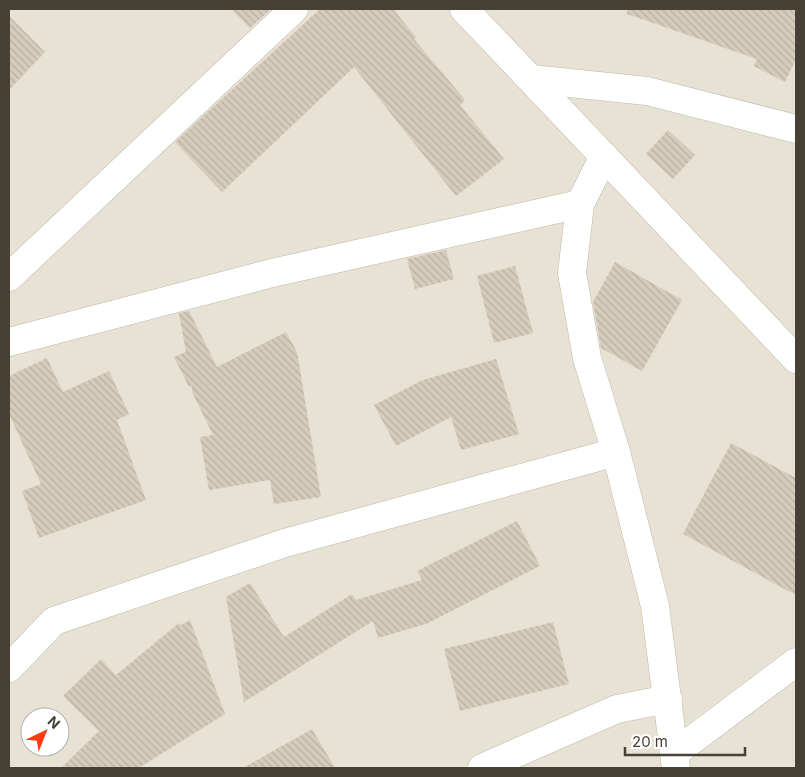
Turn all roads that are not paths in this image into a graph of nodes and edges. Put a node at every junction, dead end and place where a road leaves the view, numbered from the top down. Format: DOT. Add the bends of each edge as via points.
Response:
graph roads {
  1 [pos="294,9"];
  2 [pos="464,9"];
  3 [pos="531,79"];
  4 [pos="796,129"];
  5 [pos="604,156"];
  6 [pos="580,204"];
  7 [pos="9,277"];
  8 [pos="9,342"];
  9 [pos="796,359"];
  10 [pos="616,452"];
  11 [pos="796,662"];
  12 [pos="9,668"];
  13 [pos="668,699"];
  14 [pos="675,760"];
  15 [pos="482,768"];
  1 -- 7 [label="street"];
  2 -- 3 [label="street"];
  3 -- 4 [label="street" via="647,91"];
  3 -- 5 [label="street"];
  5 -- 6 [label="street"];
  5 -- 9 [label="street"];
  6 -- 8 [label="street" via="272,273"];
  6 -- 10 [label="street" via="572,273 586,358"];
  10 -- 12 [label="street" via="285,543 54,621"];
  10 -- 13 [label="street" via="655,606"];
  11 -- 14 [label="street"];
  13 -- 14 [label="street"];
  13 -- 15 [label="street" via="617,710"];
}
